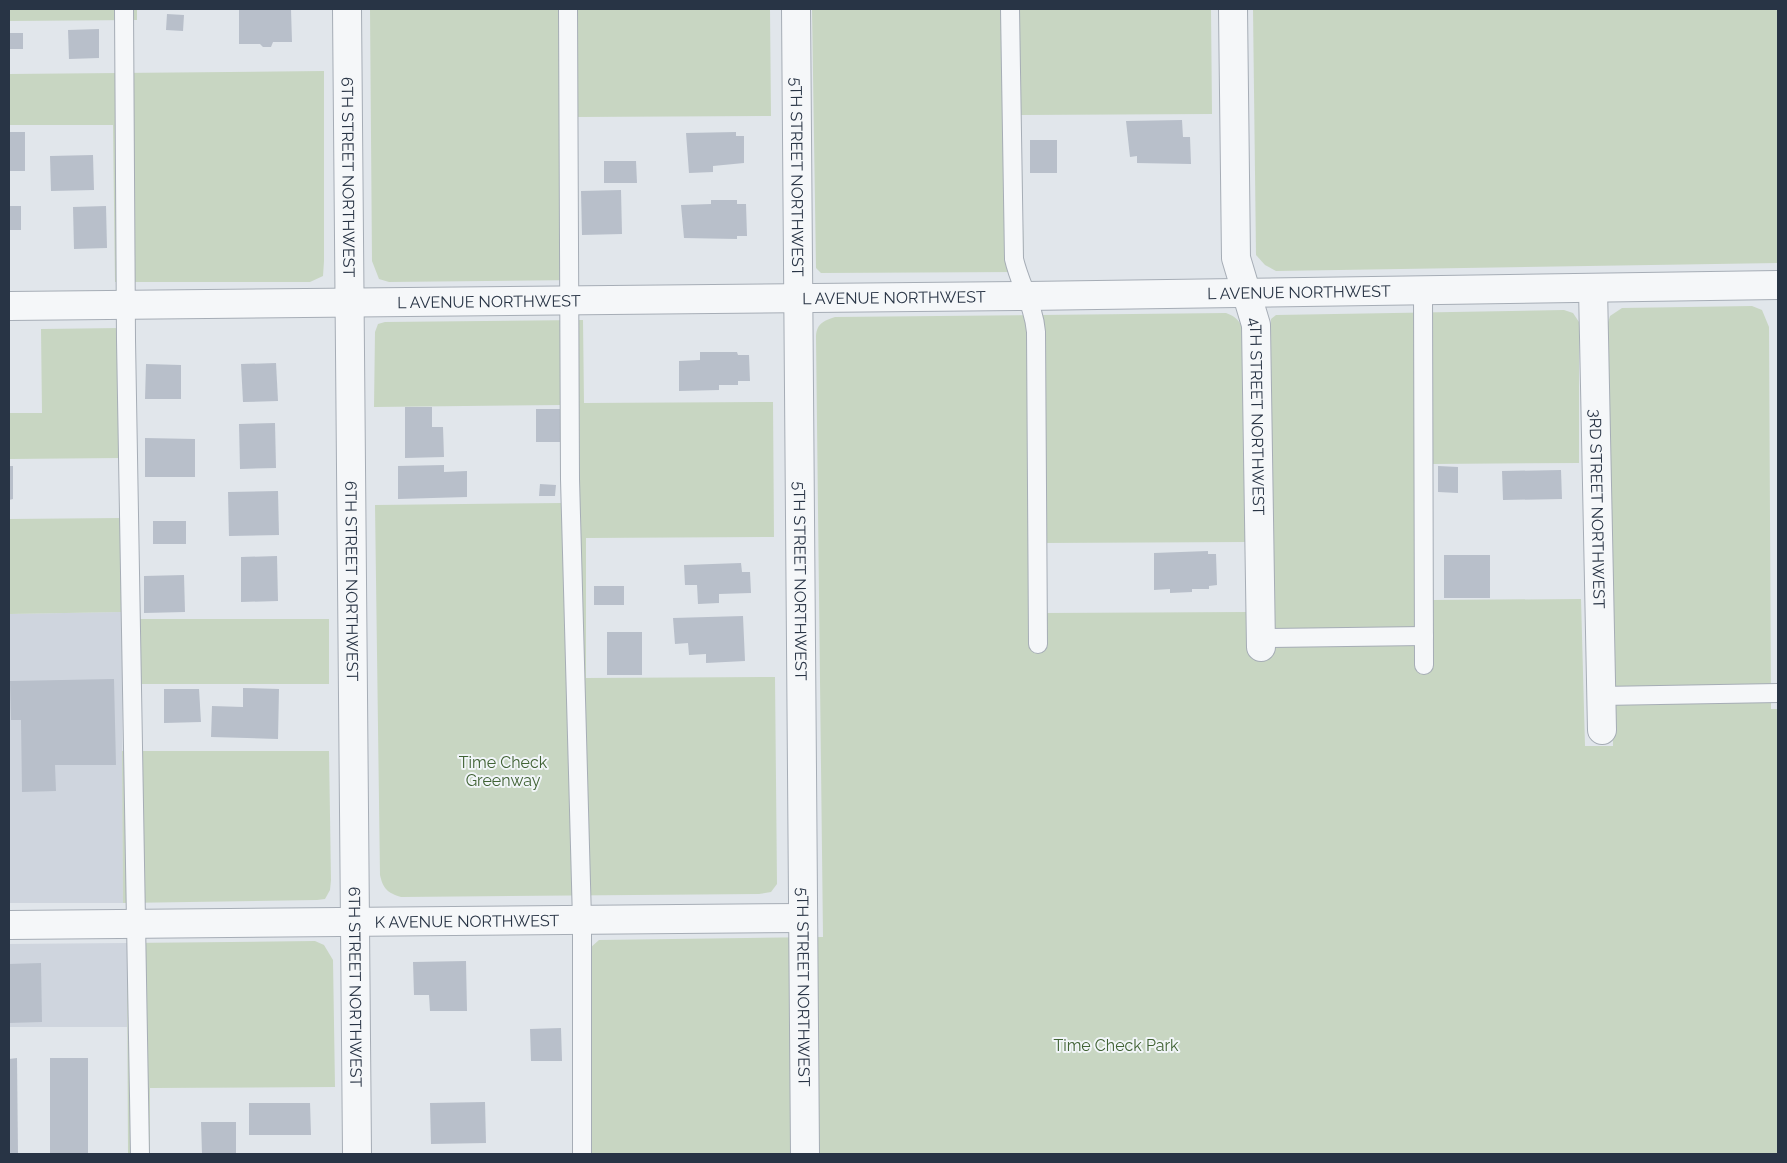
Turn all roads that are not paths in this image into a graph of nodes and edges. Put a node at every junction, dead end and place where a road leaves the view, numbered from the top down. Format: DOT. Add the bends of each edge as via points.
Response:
graph roads {
  1 [pos="124,9"];
  2 [pos="347,9"];
  3 [pos="568,9"];
  4 [pos="796,9"];
  5 [pos="1010,9"];
  6 [pos="1233,9"];
  7 [pos="1778,285"];
  8 [pos="1593,288"];
  9 [pos="1423,291"];
  10 [pos="1246,294"];
  11 [pos="1027,296"];
  12 [pos="798,298"];
  13 [pos="570,300"];
  14 [pos="351,304"];
  15 [pos="126,305"];
  16 [pos="9,306"];
  17 [pos="1424,636"];
  18 [pos="1260,642"];
  19 [pos="1038,644"];
  20 [pos="1424,665"];
  21 [pos="1778,693"];
  22 [pos="1601,696"];
  23 [pos="1602,730"];
  24 [pos="803,918"];
  25 [pos="582,920"];
  26 [pos="355,922"];
  27 [pos="138,924"];
  28 [pos="9,925"];
  29 [pos="140,1154"];
  30 [pos="357,1154"];
  31 [pos="582,1154"];
  32 [pos="805,1154"];
  1 -- 15 [label="lane"];
  2 -- 14 [label="street, 6TH STREET NORTHWEST"];
  3 -- 13 [label="lane"];
  4 -- 12 [label="street, 5TH STREET NORTHWEST"];
  5 -- 11 [label="lane" via="1014,259 1018,279"];
  6 -- 10 [label="street, 4TH STREET NORTHWEST" via="1236,258"];
  7 -- 8 [label="street, L AVENUE NORTHWEST"];
  8 -- 9 [label="street, L AVENUE NORTHWEST"];
  8 -- 22 [label="street, 3RD STREET NORTHWEST"];
  9 -- 10 [label="street, L AVENUE NORTHWEST"];
  9 -- 17 [label="lane"];
  10 -- 11 [label="street, L AVENUE NORTHWEST"];
  10 -- 18 [label="street, 4TH STREET NORTHWEST" via="1256,325 1258,360"];
  11 -- 12 [label="street, L AVENUE NORTHWEST"];
  11 -- 19 [label="lane" via="1036,332"];
  12 -- 13 [label="street, L AVENUE NORTHWEST"];
  12 -- 24 [label="street, 5TH STREET NORTHWEST"];
  13 -- 14 [label="street, L AVENUE NORTHWEST"];
  13 -- 25 [label="lane" via="570,479"];
  14 -- 15 [label="street, L AVENUE NORTHWEST"];
  14 -- 26 [label="street, 6TH STREET NORTHWEST"];
  15 -- 16 [label="street, L AVENUE NORTHWEST"];
  15 -- 27 [label="lane"];
  17 -- 18 [label="lane"];
  17 -- 20 [label="lane"];
  21 -- 22 [label="lane"];
  22 -- 23 [label="street, 3RD STREET NORTHWEST"];
  24 -- 25 [label="street, K AVENUE NORTHWEST"];
  24 -- 32 [label="street, 5TH STREET NORTHWEST"];
  25 -- 26 [label="street, K AVENUE NORTHWEST"];
  25 -- 31 [label="lane"];
  26 -- 27 [label="street, K AVENUE NORTHWEST"];
  26 -- 30 [label="street, 6TH STREET NORTHWEST"];
  27 -- 28 [label="street, K AVENUE NORTHWEST"];
  27 -- 29 [label="lane"];
}
